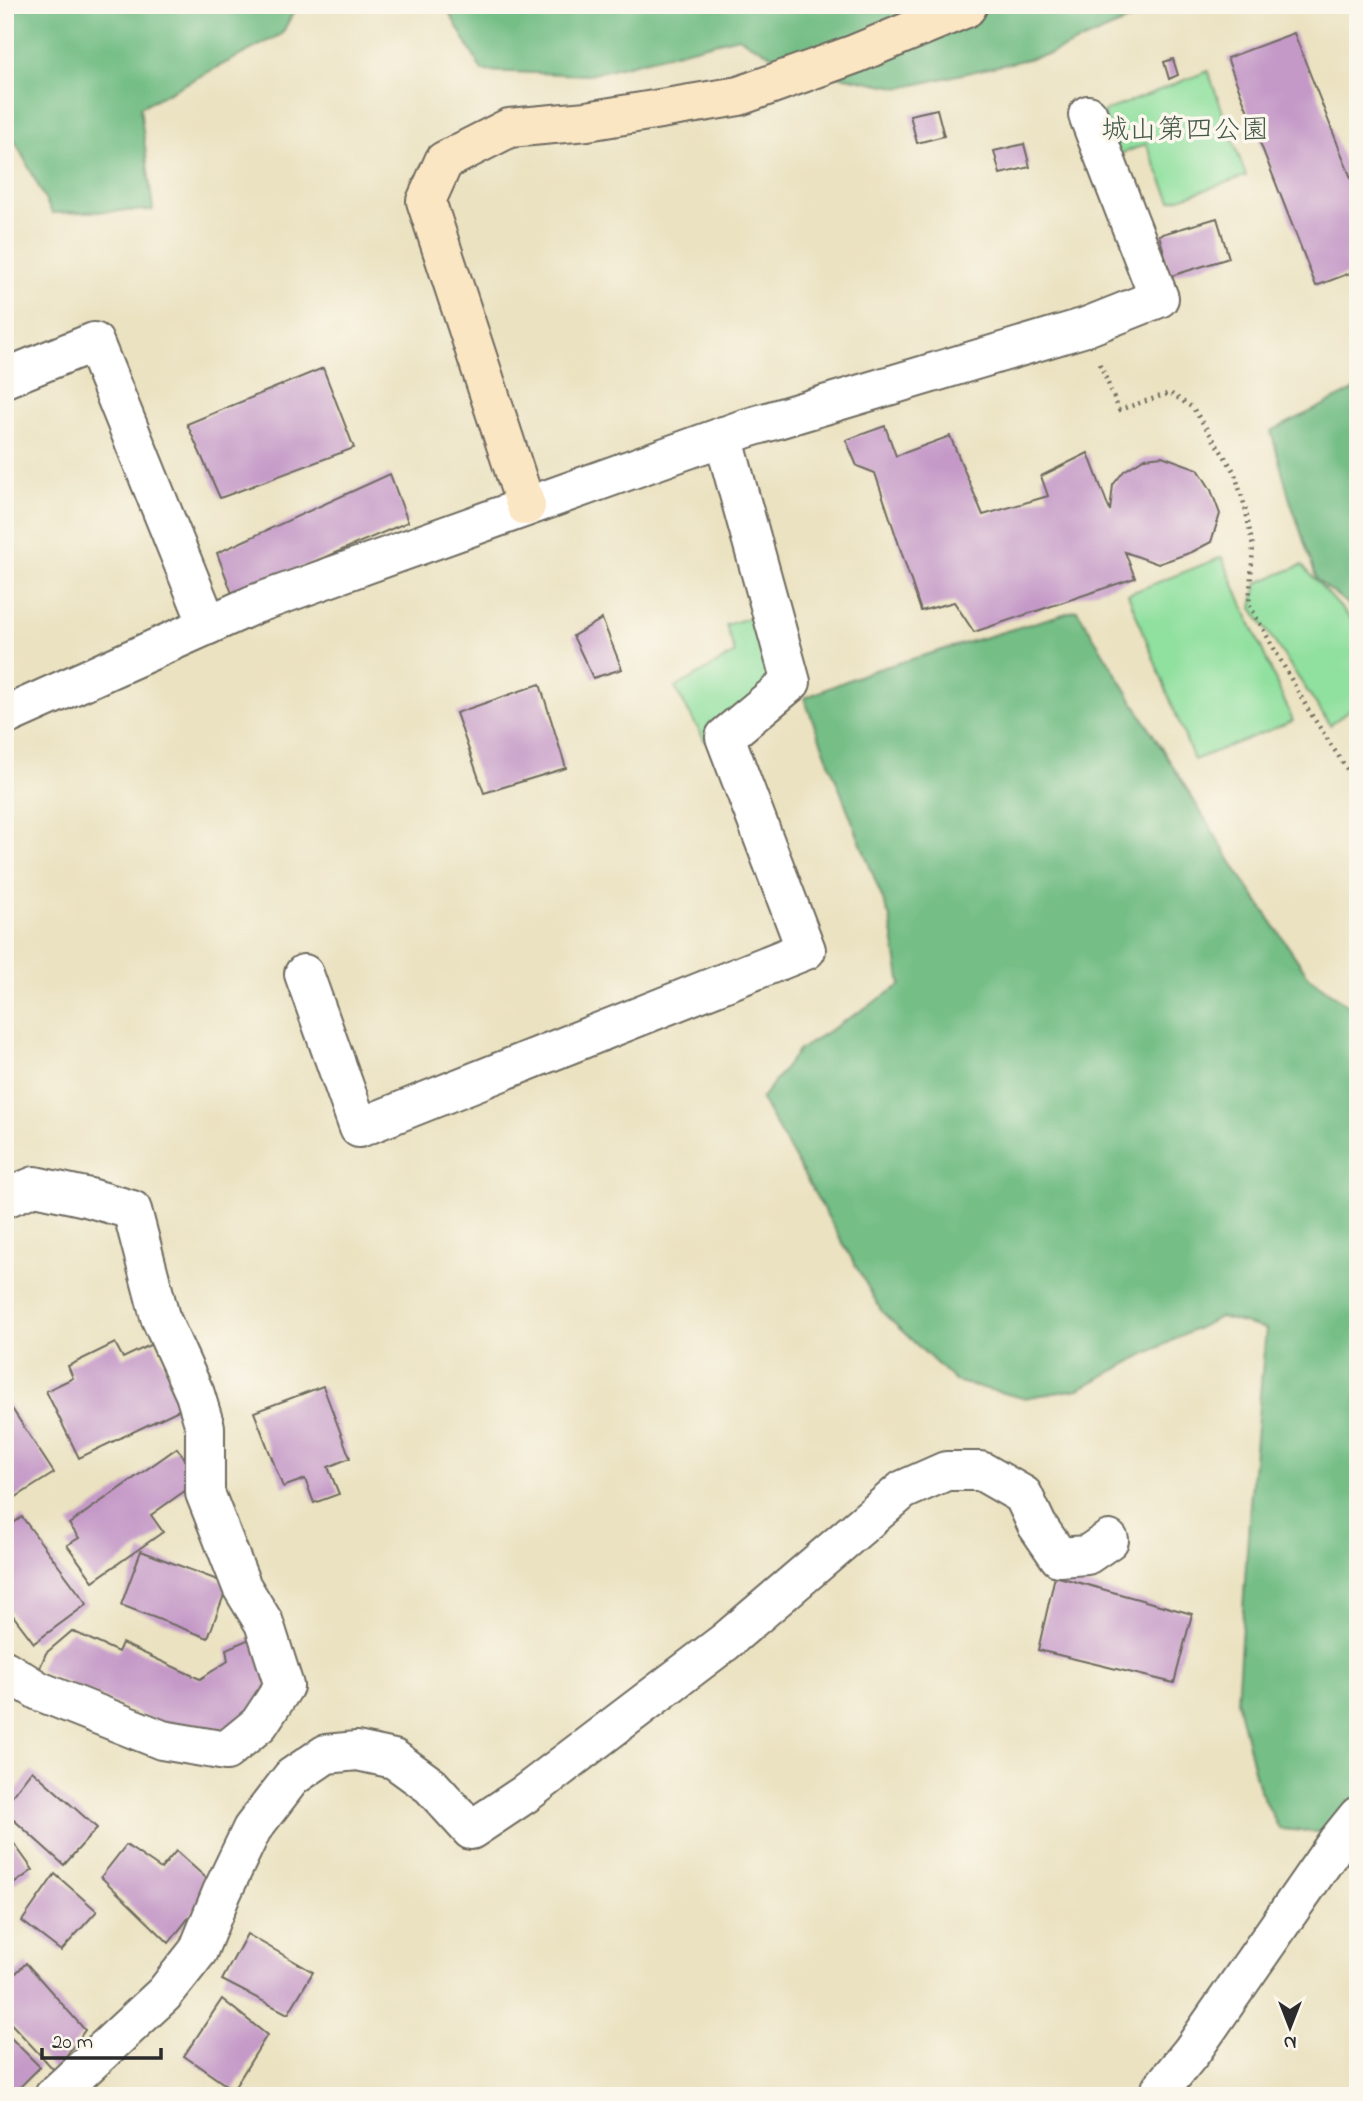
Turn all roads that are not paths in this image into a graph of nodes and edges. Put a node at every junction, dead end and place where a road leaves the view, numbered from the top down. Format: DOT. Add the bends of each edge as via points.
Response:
graph roads {
  1 [pos="968,5"];
  2 [pos="1088,115"];
  3 [pos="5,378"];
  4 [pos="723,436"];
  5 [pos="526,506"];
  6 [pos="208,625"];
  7 [pos="5,716"];
  8 [pos="304,974"];
  9 [pos="5,1198"];
  10 [pos="1109,1539"];
  11 [pos="5,1670"];
  12 [pos="1358,1816"];
  13 [pos="54,2096"];
  14 [pos="1159,2096"];
  1 -- 5 [label="street" via="855,54 739,96 587,121 509,128 443,161 426,201"];
  2 -- 4 [label="street" via="1159,298 1086,327"];
  3 -- 6 [label="street" via="94,342"];
  4 -- 5 [label="street"];
  4 -- 8 [label="street" via="791,682 725,737 806,950 359,1128"];
  5 -- 6 [label="street"];
  6 -- 7 [label="street"];
  9 -- 11 [label="street" via="35,1186 132,1210 160,1317 205,1427 205,1493 242,1587 264,1623 284,1686 259,1724 226,1751 162,1740 39,1691"];
  10 -- 13 [label="street" via="1087,1555 1059,1557 1023,1495 981,1471 946,1471 903,1490 725,1642 471,1830 431,1786 394,1759 357,1751 326,1754 292,1777 252,1829 198,1951 164,1994"];
  12 -- 14 [label="street"];
}
